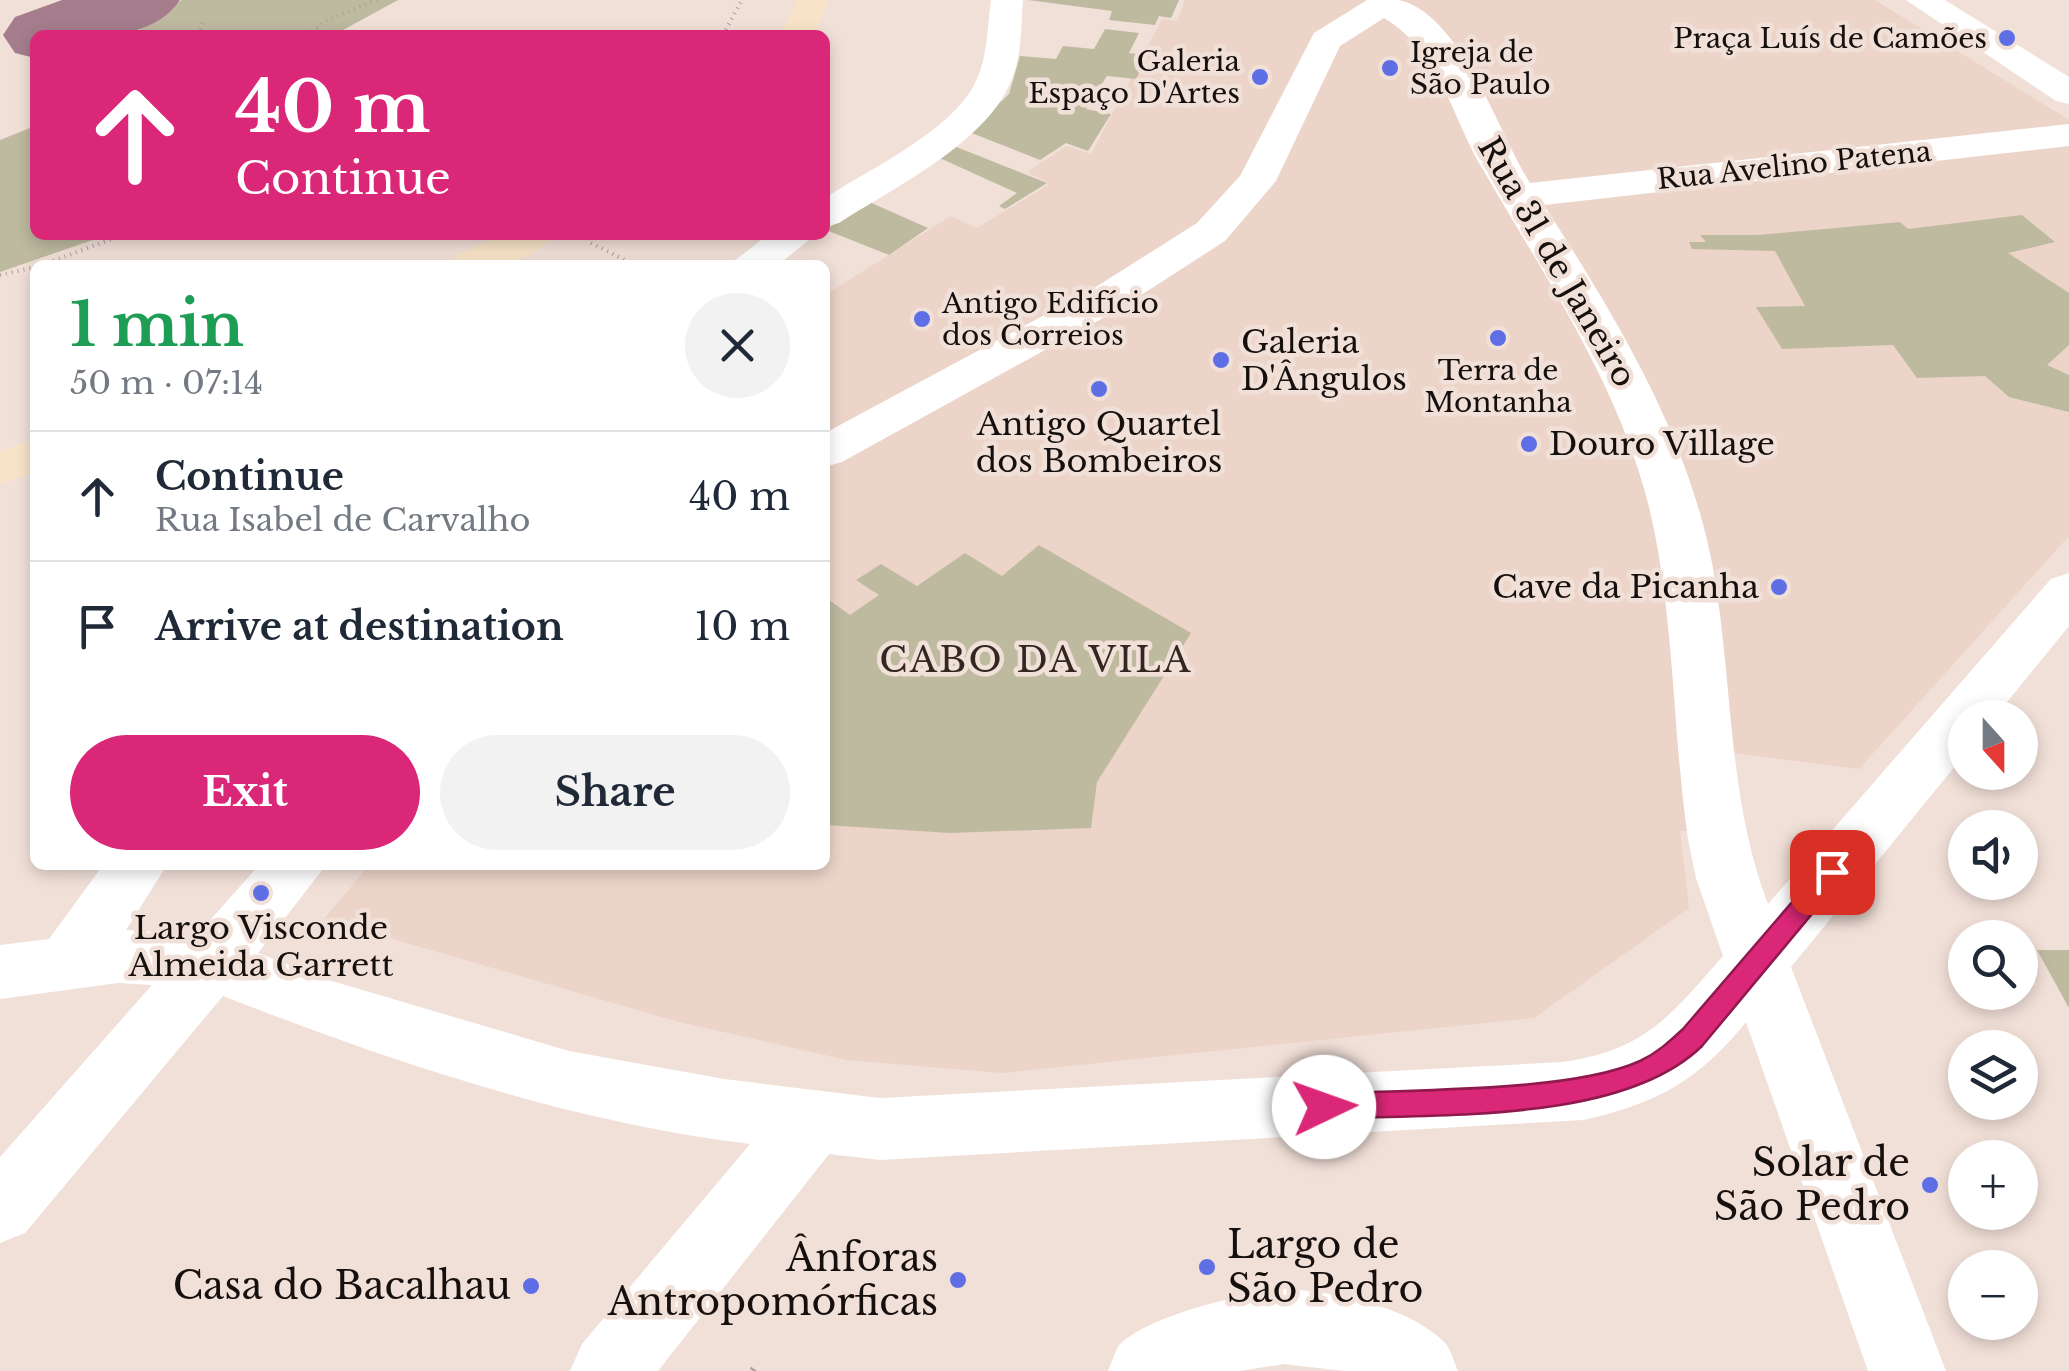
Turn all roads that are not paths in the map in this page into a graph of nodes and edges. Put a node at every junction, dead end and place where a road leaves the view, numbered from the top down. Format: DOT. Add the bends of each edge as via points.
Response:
graph roads {
  1 [pos="813,0"];
  2 [pos="1007,0"];
  3 [pos="1923,1"];
  4 [pos="1383,2"];
  5 [pos="799,30"];
  6 [pos="2061,82"];
  7 [pos="2069,135"];
  8 [pos="1519,196"];
  9 [pos="830,212"];
  10 [pos="523,240"];
  11 [pos="788,240"];
  12 [pos="481,260"];
  13 [pos="758,260"];
  14 [pos="830,449"];
  15 [pos="30,456"];
  16 [pos="0,469"];
  17 [pos="2069,591"];
  18 [pos="135,870"];
  19 [pos="175,870"];
  20 [pos="292,870"];
  21 [pos="94,958"];
  22 [pos="1757,962"];
  23 [pos="212,963"];
  24 [pos="0,972"];
  25 [pos="812,1122"];
  26 [pos="0,1209"];
  27 [pos="1413,1366"];
  28 [pos="610,1371"];
  29 [pos="1147,1371"];
  30 [pos="1907,1371"];
  1 -- 5 [label="main road"];
  2 -- 9 [label="street" via="996,76 979,103"];
  3 -- 6 [label="street"];
  4 -- 8 [label="street, Rua 31 de Janeiro" via="1431,35"];
  4 -- 14 [label="street" via="1326,40 1257,181 1203,238 1106,299"];
  7 -- 8 [label="street, Rua Avelino Patena"];
  8 -- 22 [label="street, Rua 31 de Janeiro" via="1617,357 1661,460 1693,605 1717,837"];
  10 -- 12 [label="main road"];
  11 -- 13 [label="street"];
  15 -- 16 [label="main road"];
  17 -- 22 [label="street"];
  18 -- 21 [label="street"];
  19 -- 21 [label="street"];
  20 -- 23 [label="street"];
  21 -- 23 [label="street"];
  21 -- 24 [label="street"];
  22 -- 25 [label="street" via="1670,1059 1624,1081 1562,1093 914,1130"];
  22 -- 30 [label="street, Rua 31 de Janeiro"];
  23 -- 25 [label="street" via="509,1066 626,1094"];
  23 -- 26 [label="street"];
  25 -- 28 [label="street"];
  27 -- 29 [label="street" via="1334,1329 1285,1324 1204,1342"];
}
